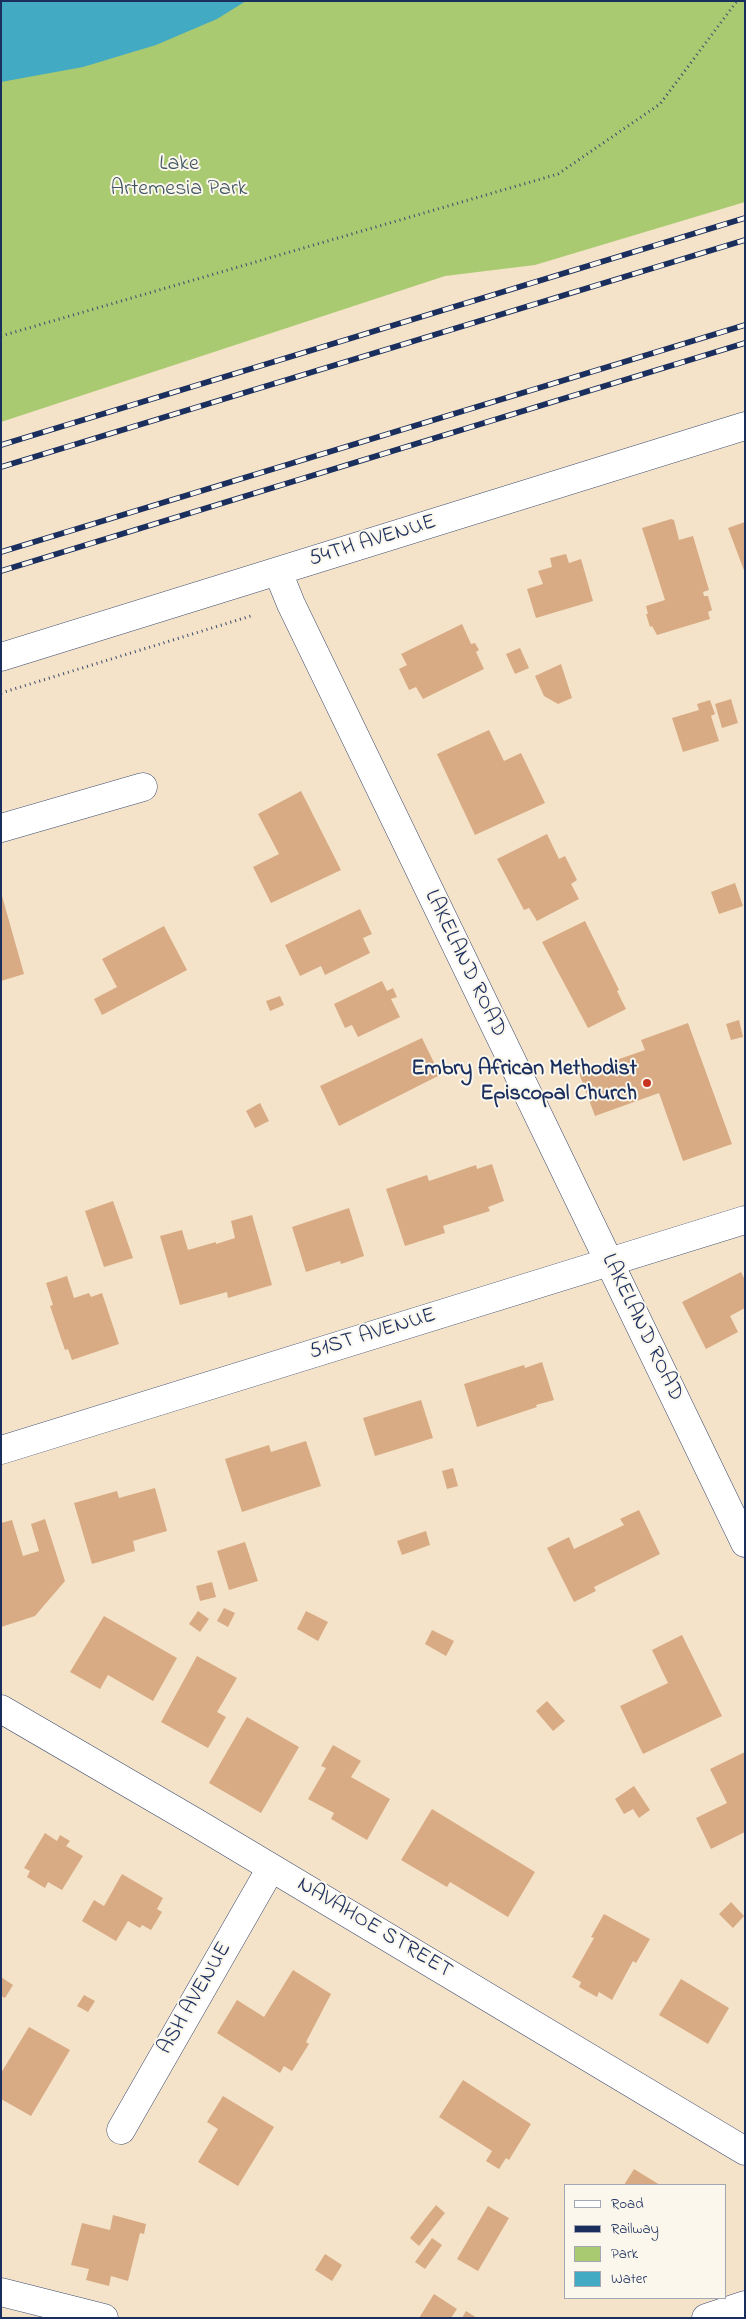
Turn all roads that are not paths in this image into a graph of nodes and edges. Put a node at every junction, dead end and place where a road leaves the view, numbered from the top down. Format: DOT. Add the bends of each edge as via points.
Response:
graph roads {
  1 [pos="745,426"];
  2 [pos="278,572"];
  3 [pos="1,657"];
  4 [pos="143,786"];
  5 [pos="2,824"];
  6 [pos="745,1220"];
  7 [pos="609,1262"];
  8 [pos="1,1450"];
  9 [pos="745,1542"];
  10 [pos="1,1710"];
  11 [pos="271,1868"];
  12 [pos="121,2130"];
  13 [pos="745,2151"];
  14 [pos="1,2292"];
  15 [pos="745,2306"];
  16 [pos="104,2318"];
  17 [pos="706,2318"];
  1 -- 2 [label="street, 54TH AVENUE"];
  2 -- 3 [label="street, 54TH AVENUE"];
  2 -- 7 [label="street, LAKELAND ROAD"];
  4 -- 5 [label="street"];
  6 -- 7 [label="street, 51ST AVENUE"];
  7 -- 8 [label="street, 51ST AVENUE"];
  7 -- 9 [label="street, LAKELAND ROAD"];
  10 -- 11 [label="street, NAVAHOE STREET"];
  11 -- 12 [label="street, ASH AVENUE"];
  11 -- 13 [label="street, NAVAHOE STREET"];
  14 -- 16 [label="street"];
  15 -- 17 [label="street"];
}
